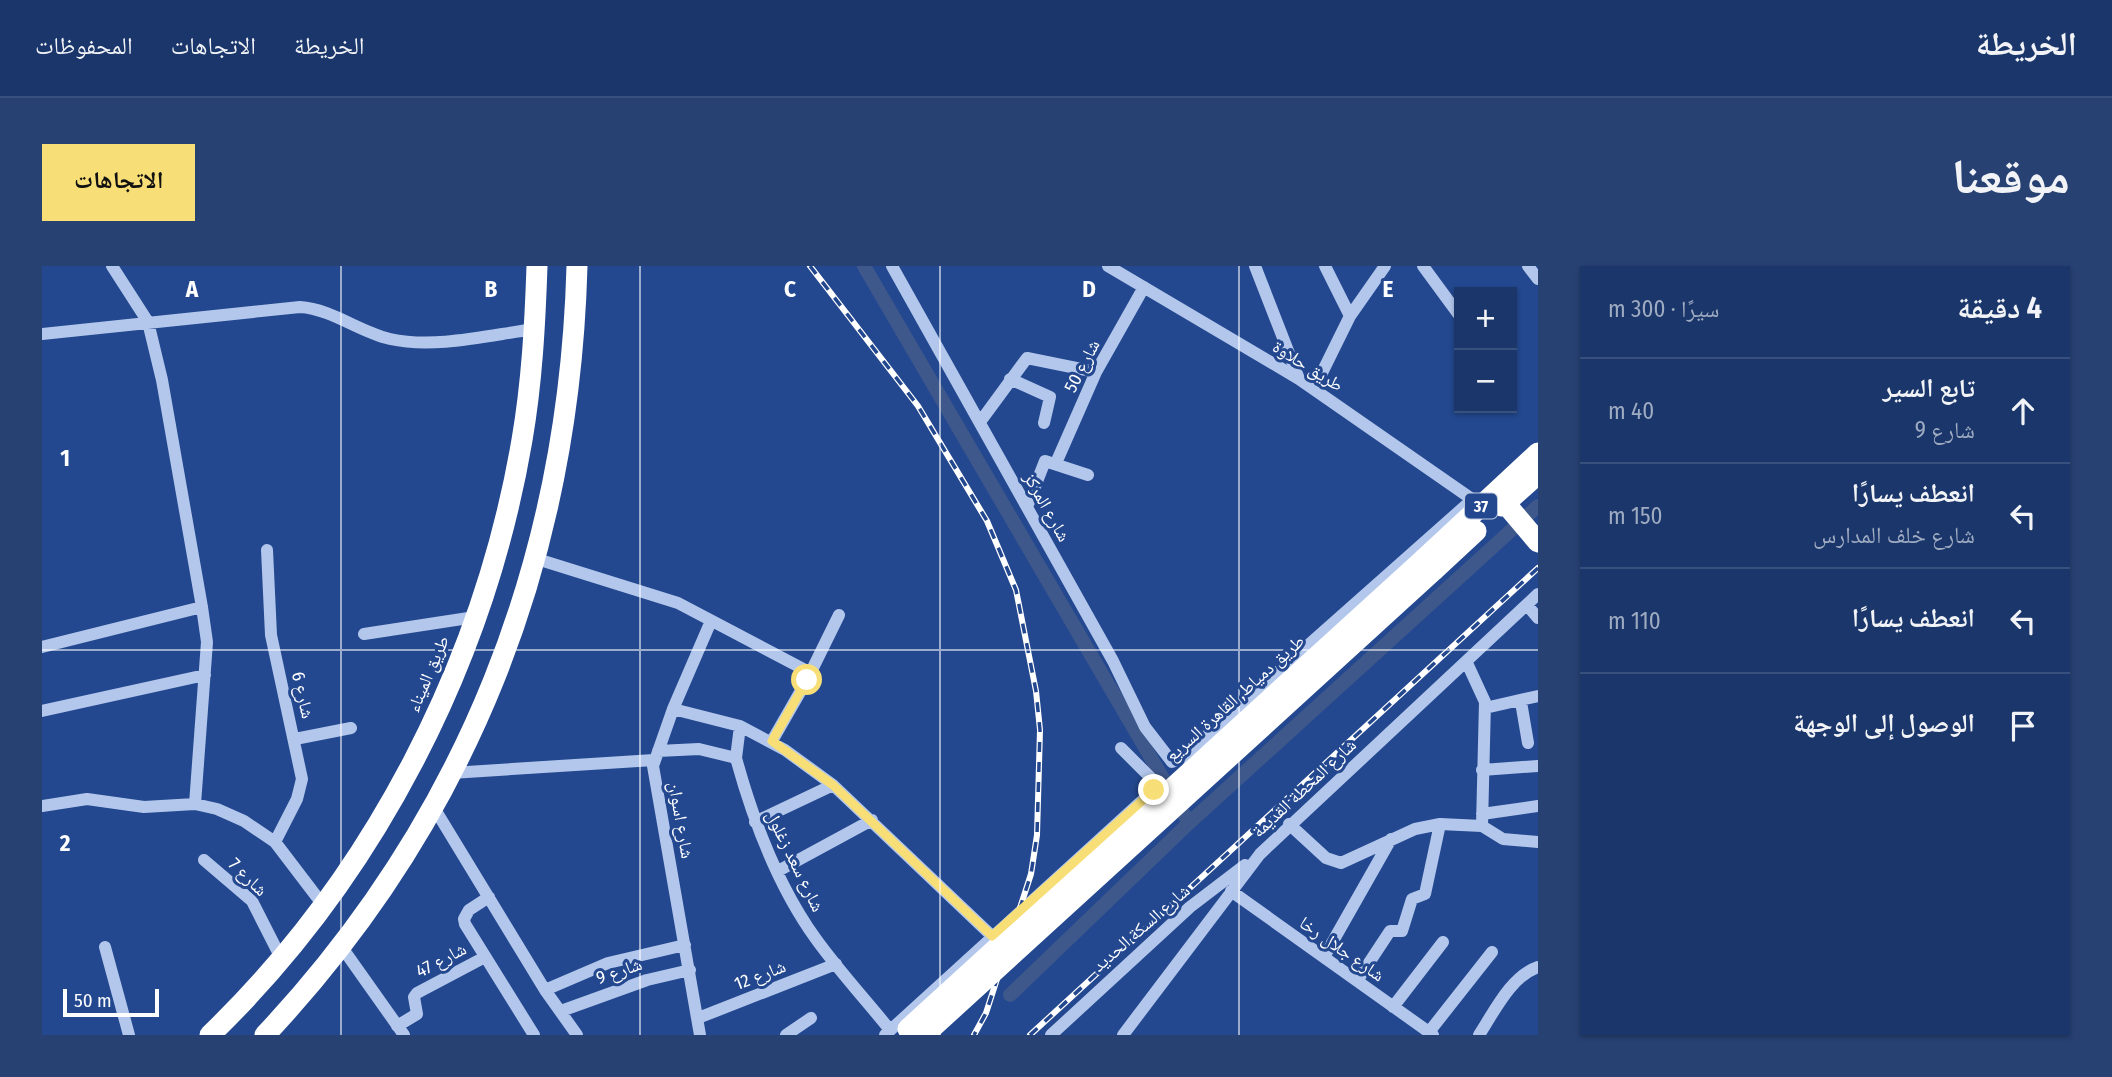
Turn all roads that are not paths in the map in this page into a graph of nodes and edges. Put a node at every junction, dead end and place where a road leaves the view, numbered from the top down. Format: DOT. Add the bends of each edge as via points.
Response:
graph roads {
  1 [pos="112,266"];
  2 [pos="537,266"];
  3 [pos="577,266"];
  4 [pos="892,266"];
  5 [pos="1108,266"];
  6 [pos="1255,266"];
  7 [pos="1325,266"];
  8 [pos="1385,266"];
  9 [pos="1423,266"];
  10 [pos="1528,266"];
  11 [pos="1126,272"];
  12 [pos="1538,279"];
  13 [pos="1144,287"];
  14 [pos="1454,308"];
  15 [pos="1350,316"];
  16 [pos="148,322"];
  17 [pos="535,329"];
  18 [pos="42,334"];
  19 [pos="1096,372"];
  20 [pos="1010,379"];
  21 [pos="1300,379"];
  22 [pos="1314,389"];
  23 [pos="980,422"];
  24 [pos="1044,422"];
  25 [pos="1538,453"];
  26 [pos="1056,463"];
  27 [pos="1538,474"];
  28 [pos="1088,475"];
  29 [pos="1477,503"];
  30 [pos="1027,507"];
  31 [pos="1511,510"];
  32 [pos="1537,540"];
  33 [pos="267,550"];
  34 [pos="537,559"];
  35 [pos="1429,564"];
  36 [pos="1538,593"];
  37 [pos="1527,605"];
  38 [pos="202,607"];
  39 [pos="839,615"];
  40 [pos="475,617"];
  41 [pos="1538,618"];
  42 [pos="711,621"];
  43 [pos="364,634"];
  44 [pos="42,647"];
  45 [pos="1467,663"];
  46 [pos="811,673"];
  47 [pos="205,675"];
  48 [pos="1538,696"];
  49 [pos="1521,702"];
  50 [pos="1485,708"];
  51 [pos="673,709"];
  52 [pos="42,711"];
  53 [pos="740,726"];
  54 [pos="351,728"];
  55 [pos="295,738"];
  56 [pos="772,741"];
  57 [pos="1528,743"];
  58 [pos="1121,748"];
  59 [pos="656,755"];
  60 [pos="736,758"];
  61 [pos="1538,766"];
  62 [pos="1482,771"];
  63 [pos="451,774"];
  64 [pos="833,785"];
  65 [pos="195,804"];
  66 [pos="42,806"];
  67 [pos="433,806"];
  68 [pos="1538,806"];
  69 [pos="872,820"];
  70 [pos="1482,820"];
  71 [pos="755,822"];
  72 [pos="1289,824"];
  73 [pos="1440,824"];
  74 [pos="1391,839"];
  75 [pos="275,842"];
  76 [pos="1538,842"];
  77 [pos="1260,854"];
  78 [pos="204,860"];
  79 [pos="778,871"];
  80 [pos="1231,891"];
  81 [pos="489,897"];
  82 [pos="323,905"];
  83 [pos="992,936"];
  84 [pos="1443,942"];
  85 [pos="685,945"];
  86 [pos="341,946"];
  87 [pos="105,947"];
  88 [pos="1492,952"];
  89 [pos="485,957"];
  90 [pos="1324,957"];
  91 [pos="282,960"];
  92 [pos="836,964"];
  93 [pos="1538,967"];
  94 [pos="690,970"];
  95 [pos="1357,981"];
  96 [pos="545,990"];
  97 [pos="1393,1007"];
  98 [pos="561,1011"];
  99 [pos="698,1018"];
  100 [pos="811,1018"];
  101 [pos="401,1030"];
  102 [pos="902,1033"];
  103 [pos="1431,1034"];
  104 [pos="129,1035"];
  105 [pos="210,1035"];
  106 [pos="265,1035"];
  107 [pos="534,1035"];
  108 [pos="576,1035"];
  109 [pos="701,1035"];
  110 [pos="786,1035"];
  111 [pos="1051,1035"];
  112 [pos="1123,1035"];
  113 [pos="1479,1035"];
  1 -- 16 [label="street"];
  2 -- 17 [label="highway, طريق الميناء"];
  3 -- 34 [label="highway" via="566,418"];
  4 -- 23 [label="street, شارع المركز"];
  5 -- 11 [label="street, طريق حلاوة"];
  6 -- 21 [label="street"];
  7 -- 15 [label="street"];
  8 -- 15 [label="street"];
  9 -- 14 [label="street"];
  10 -- 12 [label="street"];
  11 -- 13 [label="street, طريق حلاوة"];
  13 -- 19 [label="street, شارع 50"];
  13 -- 21 [label="street, طريق حلاوة"];
  15 -- 22 [label="street"];
  16 -- 17 [label="street" via="300,307 320,310 371,333 415,343"];
  16 -- 18 [label="street"];
  16 -- 38 [label="street"];
  17 -- 40 [label="highway, طريق الميناء" via="511,495"];
  19 -- 20 [label="street" via="1027,358"];
  19 -- 26 [label="street, شارع 50"];
  20 -- 23 [label="street"];
  20 -- 24 [label="street" via="1050,397"];
  21 -- 22 [label="street, طريق حلاوة"];
  22 -- 29 [label="street, طريق حلاوة"];
  23 -- 30 [label="street, شارع المركز"];
  25 -- 29 [label="highway, 37"];
  26 -- 28 [label="street"];
  26 -- 30 [label="street" via="1044,462"];
  27 -- 31 [label="highway, 37"];
  29 -- 30 [label="street, شارع المركز" via="1175,762 1145,727"];
  29 -- 35 [label="highway, 37"];
  31 -- 32 [label="highway"];
  31 -- 35 [label="highway, 37"];
  33 -- 55 [label="street, شارع 6" via="271,635"];
  34 -- 42 [label="street" via="678,603"];
  34 -- 63 [label="highway" via="502,659"];
  35 -- 102 [label="highway, 37, bridge"];
  36 -- 37 [label="street, شارع المحطة القديمة"];
  37 -- 41 [label="street"];
  37 -- 45 [label="street, شارع المحطة القديمة"];
  38 -- 44 [label="street"];
  38 -- 47 [label="street"];
  39 -- 46 [label="street"];
  40 -- 43 [label="street"];
  40 -- 82 [label="highway, طريق الميناء" via="417,754 379,822"];
  42 -- 46 [label="street"];
  42 -- 51 [label="street, شارع اسوان"];
  45 -- 50 [label="street"];
  45 -- 72 [label="street, شارع المحطة القديمة"];
  46 -- 56 [label="street"];
  47 -- 52 [label="street"];
  47 -- 65 [label="street"];
  48 -- 49 [label="street"];
  49 -- 50 [label="street"];
  49 -- 57 [label="street"];
  50 -- 62 [label="street"];
  51 -- 53 [label="street"];
  51 -- 59 [label="street, شارع اسوان"];
  53 -- 56 [label="street"];
  53 -- 60 [label="street"];
  54 -- 55 [label="street"];
  55 -- 75 [label="street, شارع 6" via="302,769 300,789"];
  56 -- 64 [label="street"];
  58 -- 83 [label="street" via="1152,779 1154,790"];
  59 -- 60 [label="street" via="699,749"];
  59 -- 63 [label="street"];
  59 -- 85 [label="street, شارع اسوان"];
  60 -- 71 [label="street, شارع سعد زغلول"];
  61 -- 62 [label="street"];
  62 -- 70 [label="street"];
  63 -- 67 [label="highway"];
  64 -- 69 [label="street"];
  64 -- 71 [label="street"];
  65 -- 66 [label="street" via="144,807 88,799"];
  65 -- 75 [label="street" via="217,808"];
  67 -- 81 [label="street"];
  67 -- 86 [label="highway"];
  68 -- 70 [label="street"];
  69 -- 79 [label="street"];
  69 -- 83 [label="street"];
  70 -- 73 [label="street"];
  70 -- 76 [label="street" via="1503,839"];
  71 -- 79 [label="street, شارع سعد زغلول"];
  72 -- 74 [label="street" via="1333,862 1348,861"];
  72 -- 77 [label="street, شارع المحطة القديمة"];
  73 -- 74 [label="street"];
  73 -- 95 [label="street" via="1423,896 1412,899 1402,931 1390,931"];
  74 -- 90 [label="street"];
  75 -- 82 [label="street"];
  77 -- 80 [label="street, شارع المحطة القديمة"];
  77 -- 111 [label="street, شارع السكة الحديد" via="1190,907"];
  78 -- 91 [label="street, شارع 7" via="252,901"];
  79 -- 92 [label="street, شارع سعد زغلول" via="806,923"];
  80 -- 90 [label="street, شارع جلال رخا"];
  80 -- 112 [label="street, شارع المحطة القديمة"];
  81 -- 89 [label="street" via="464,919"];
  81 -- 96 [label="street"];
  82 -- 91 [label="highway, طريق الميناء"];
  83 -- 102 [label="street"];
  84 -- 97 [label="street"];
  85 -- 94 [label="street, شارع اسوان"];
  85 -- 96 [label="street" via="608,963"];
  86 -- 101 [label="street"];
  86 -- 106 [label="highway"];
  87 -- 104 [label="street"];
  88 -- 103 [label="street"];
  89 -- 101 [label="street, شارع 47" via="417,993 417,1014"];
  89 -- 107 [label="street"];
  90 -- 95 [label="street, شارع جلال رخا"];
  91 -- 105 [label="highway, طريق الميناء"];
  92 -- 99 [label="street, شارع 12"];
  92 -- 102 [label="street, شارع سعد زغلول"];
  93 -- 113 [label="street" via="1513,985"];
  94 -- 98 [label="street, شارع 9"];
  94 -- 99 [label="street, شارع اسوان"];
  95 -- 97 [label="street, شارع جلال رخا"];
  96 -- 98 [label="street"];
  97 -- 103 [label="street, شارع جلال رخا"];
  98 -- 108 [label="street"];
  99 -- 109 [label="street, شارع اسوان"];
  100 -- 110 [label="street"];
}
